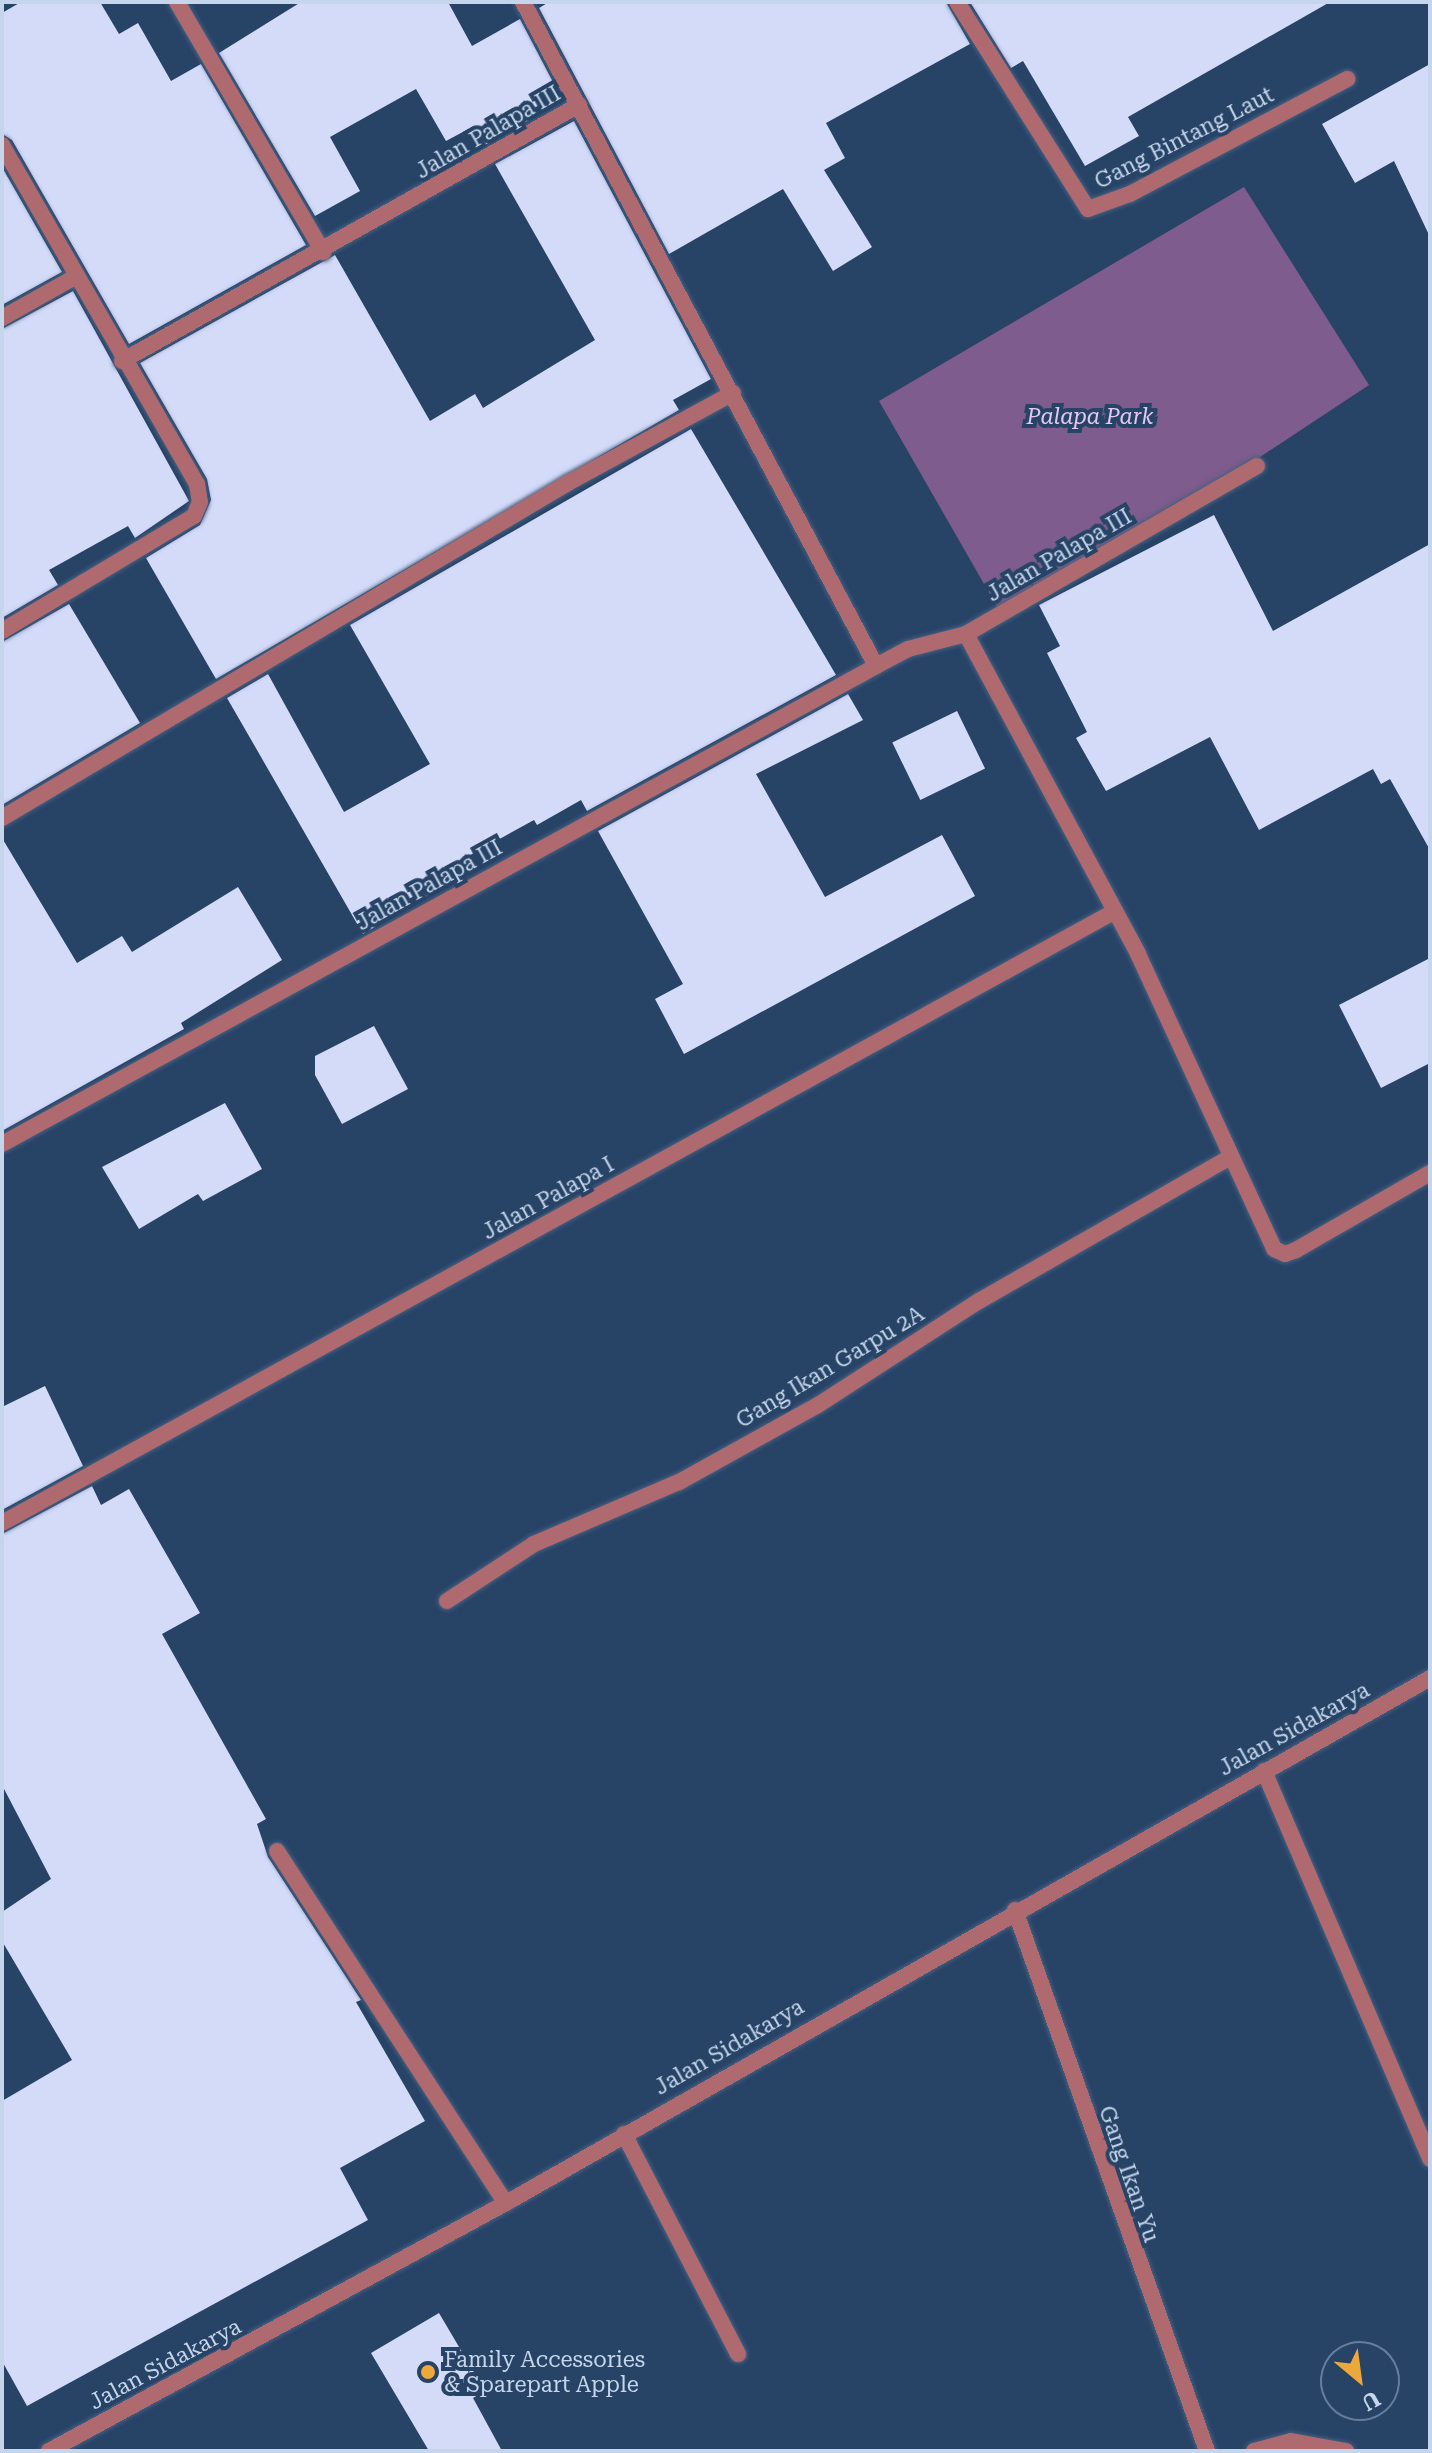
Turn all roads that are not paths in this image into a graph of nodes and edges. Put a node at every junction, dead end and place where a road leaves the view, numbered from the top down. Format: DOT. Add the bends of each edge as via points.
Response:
graph roads {
  1 [pos="177,2"];
  2 [pos="523,2"];
  3 [pos="957,2"];
  4 [pos="1347,79"];
  5 [pos="579,105"];
  6 [pos="2,145"];
  7 [pos="323,252"];
  8 [pos="75,277"];
  9 [pos="2,318"];
  10 [pos="122,361"];
  11 [pos="733,393"];
  12 [pos="1257,466"];
  13 [pos="2,631"];
  14 [pos="966,634"];
  15 [pos="876,666"];
  16 [pos="2,818"];
  17 [pos="1115,911"];
  18 [pos="2,1144"];
  19 [pos="1230,1157"];
  20 [pos="1430,1173"];
  21 [pos="2,1523"];
  22 [pos="447,1601"];
  23 [pos="1430,1678"];
  24 [pos="1264,1771"];
  25 [pos="277,1851"];
  26 [pos="1015,1910"];
  27 [pos="624,2134"];
  28 [pos="1430,2159"];
  29 [pos="506,2203"];
  30 [pos="738,2354"];
  31 [pos="49,2451"];
  32 [pos="1207,2451"];
  33 [pos="1254,2451"];
  34 [pos="1346,2451"];
  1 -- 7 [label="street"];
  2 -- 5 [label="street"];
  3 -- 4 [label="street, Gang Bintang Laut" via="1088,209 1130,194"];
  5 -- 7 [label="street, Jalan Palapa III"];
  5 -- 11 [label="street, Jalan Palapa III"];
  6 -- 8 [label="street"];
  7 -- 10 [label="street, Jalan Palapa III"];
  8 -- 9 [label="street"];
  8 -- 10 [label="street"];
  10 -- 13 [label="street" via="197,484 200,502 194,516"];
  11 -- 15 [label="street, Jalan Palapa III"];
  11 -- 16 [label="street" via="568,483"];
  12 -- 14 [label="street, Jalan Palapa III"];
  14 -- 15 [label="street, Jalan Palapa III" via="908,649"];
  14 -- 17 [label="street"];
  15 -- 18 [label="street, Jalan Palapa III"];
  17 -- 19 [label="street"];
  17 -- 21 [label="street, Jalan Palapa I"];
  19 -- 20 [label="street" via="1270,1243 1285,1254"];
  19 -- 22 [label="street, Gang Ikan Garpu 2A" via="979,1301 818,1405 679,1482 534,1544"];
  23 -- 24 [label="street, Jalan Sidakarya"];
  24 -- 26 [label="street, Jalan Sidakarya"];
  24 -- 28 [label="street"];
  25 -- 29 [label="street"];
  26 -- 27 [label="street, Jalan Sidakarya"];
  26 -- 32 [label="street, Gang Ikan Yu"];
  27 -- 29 [label="street, Jalan Sidakarya"];
  27 -- 30 [label="street"];
  29 -- 31 [label="street, Jalan Sidakarya"];
  33 -- 34 [label="street" via="1291,2441"];
}
